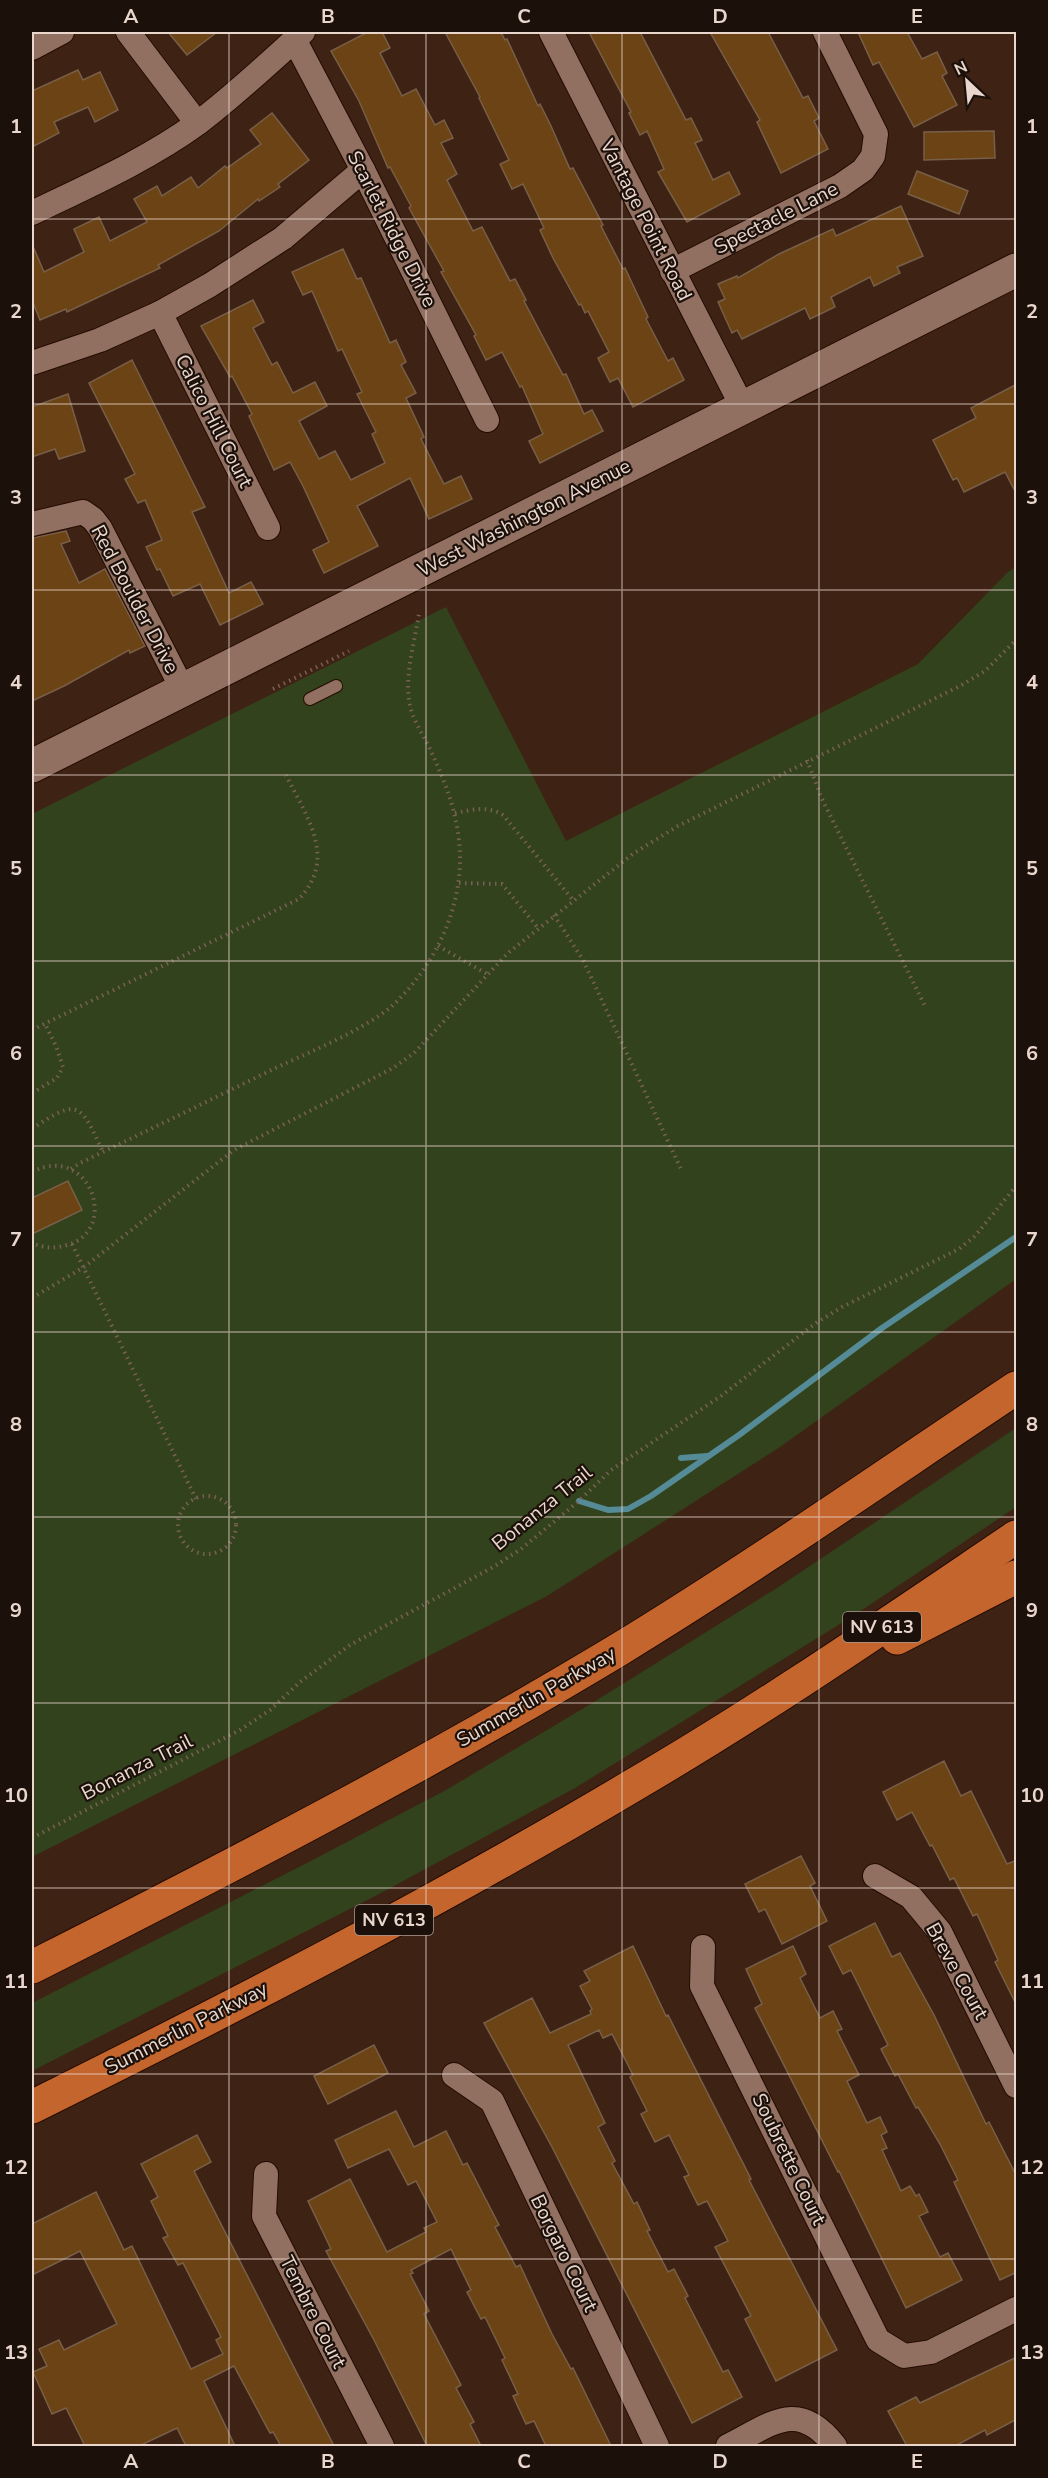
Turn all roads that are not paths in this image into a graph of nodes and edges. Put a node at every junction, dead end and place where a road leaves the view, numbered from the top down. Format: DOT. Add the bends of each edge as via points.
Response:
graph roads {
  1 [pos="62,32"];
  2 [pos="128,32"];
  3 [pos="551,32"];
  4 [pos="825,32"];
  5 [pos="298,35"];
  6 [pos="32,48"];
  7 [pos="197,123"];
  8 [pos="363,170"];
  9 [pos="32,213"];
  10 [pos="1017,270"];
  11 [pos="672,271"];
  12 [pos="160,313"];
  13 [pos="32,363"];
  14 [pos="743,408"];
  15 [pos="487,420"];
  16 [pos="32,524"];
  17 [pos="268,528"];
  18 [pos="336,687"];
  19 [pos="183,690"];
  20 [pos="310,699"];
  21 [pos="32,766"];
  22 [pos="1017,1388"];
  23 [pos="1017,1537"];
  24 [pos="1017,1577"];
  25 [pos="747,1716"];
  26 [pos="875,1876"];
  27 [pos="702,1947"];
  28 [pos="32,1967"];
  29 [pos="454,2075"];
  30 [pos="1017,2086"];
  31 [pos="32,2107"];
  32 [pos="267,2174"];
  33 [pos="1017,2309"];
  34 [pos="382,2446"];
  35 [pos="657,2446"];
  36 [pos="728,2446"];
  37 [pos="835,2446"];
  1 -- 6 [label="street"];
  2 -- 7 [label="street"];
  3 -- 11 [label="street, Vantage Point Road"];
  4 -- 11 [label="street, Spectacle Lane" via="876,134 873,156 864,170 840,186"];
  5 -- 7 [label="street" via="261,72"];
  5 -- 8 [label="street, Scarlet Ridge Drive"];
  7 -- 9 [label="street" via="106,178"];
  8 -- 12 [label="street" via="283,238"];
  8 -- 15 [label="street, Scarlet Ridge Drive"];
  10 -- 14 [label="main road, West Washington Avenue"];
  11 -- 14 [label="street, Vantage Point Road"];
  12 -- 13 [label="street" via="100,340"];
  12 -- 17 [label="street, Calico Hill Court"];
  14 -- 19 [label="main road, West Washington Avenue"];
  16 -- 19 [label="street, Red Boulder Drive" via="82,512 93,519"];
  18 -- 20 [label="lane"];
  19 -- 21 [label="main road, West Washington Avenue"];
  22 -- 28 [label="highway, Summerlin Parkway" via="699,1598 567,1680 326,1816"];
  23 -- 25 [label="highway, Summerlin Parkway / NV 613"];
  24 -- 25 [label="highway"];
  25 -- 31 [label="highway, Summerlin Parkway / NV 613" via="496,1865"];
  26 -- 30 [label="street, Breve Court" via="911,1897 940,1932"];
  27 -- 33 [label="street, Soubrette Court" via="702,1986 878,2340 904,2356 931,2352"];
  29 -- 35 [label="street, Borgaro Court" via="492,2101"];
  32 -- 34 [label="street, Tembre Court" via="264,2216"];
  36 -- 37 [label="street" via="780,2420 802,2419 822,2429"];
}
